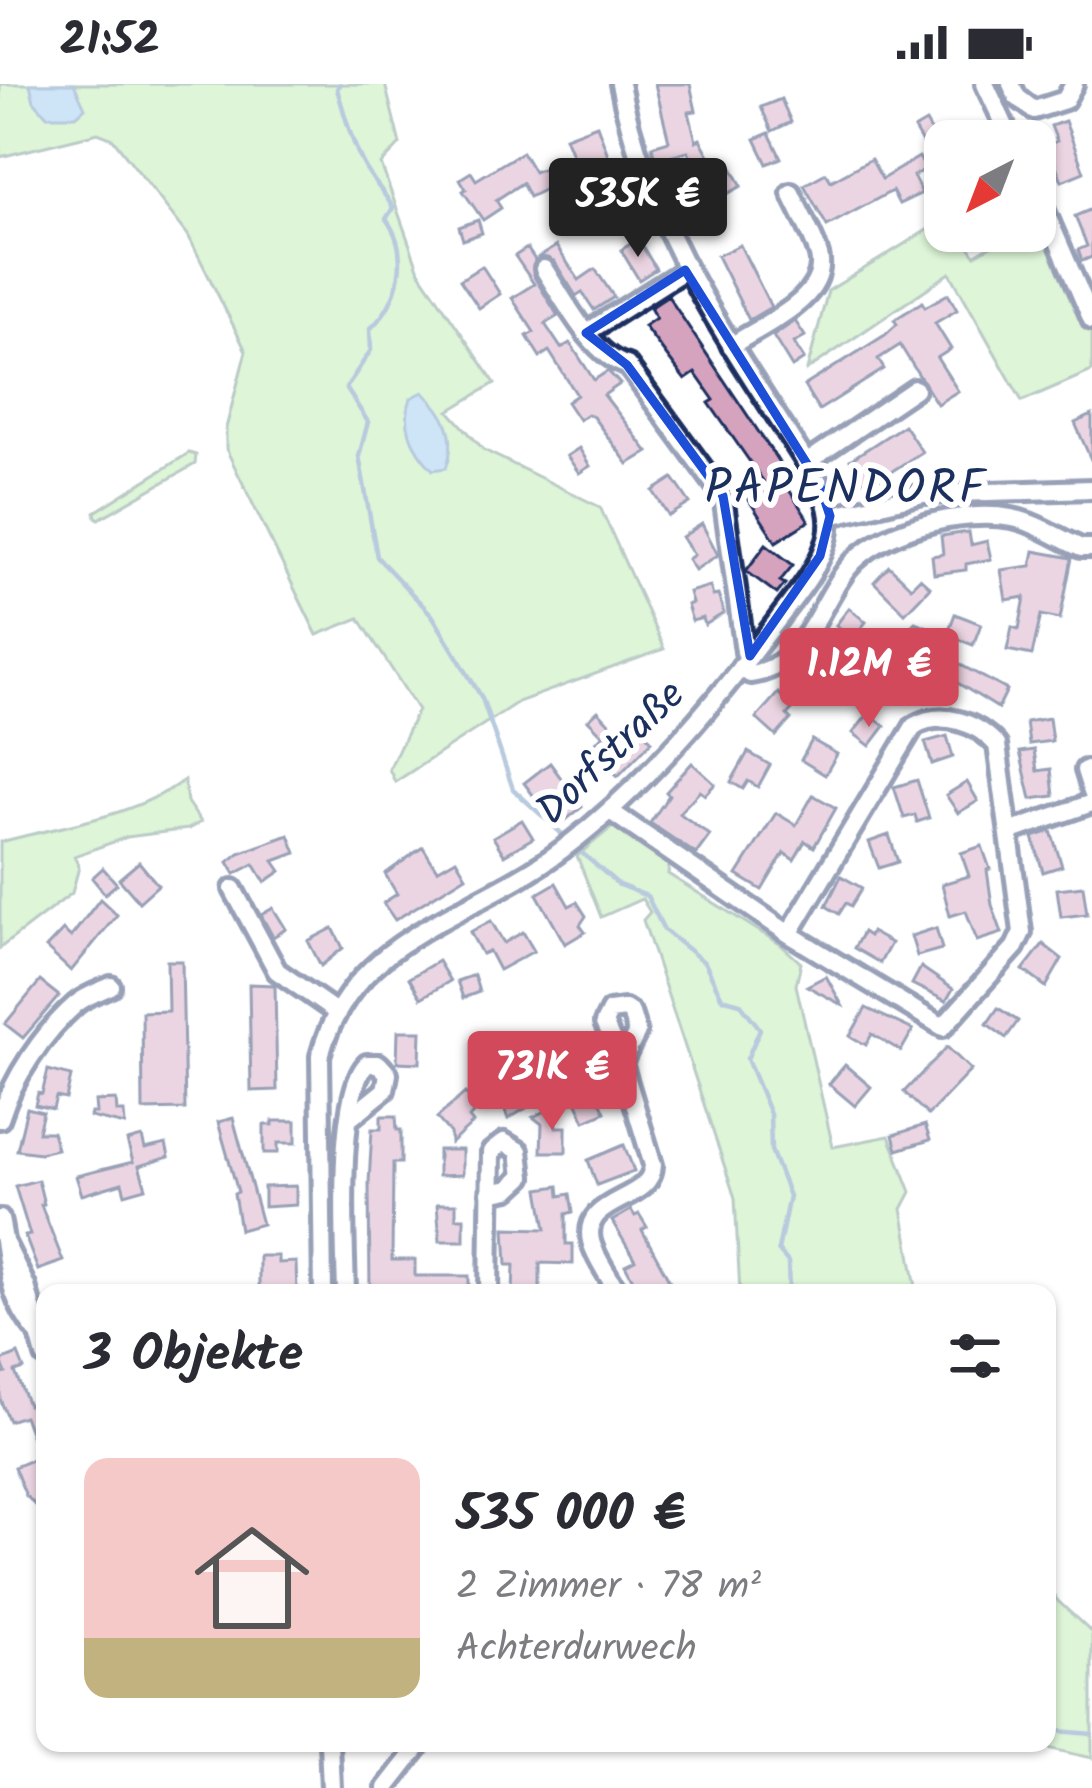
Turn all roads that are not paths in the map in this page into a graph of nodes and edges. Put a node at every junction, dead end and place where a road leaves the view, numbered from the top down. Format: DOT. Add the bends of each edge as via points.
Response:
graph roads {
  1 [pos="620,84"];
  2 [pos="985,84"];
  3 [pos="1011,84"];
  4 [pos="1074,84"];
  5 [pos="1002,120"];
  6 [pos="791,193"];
  7 [pos="1056,237"];
  8 [pos="544,269"];
  9 [pos="685,270"];
  10 [pos="1092,320"];
  11 [pos="586,333"];
  12 [pos="730,346"];
  13 [pos="915,389"];
  14 [pos="806,463"];
  15 [pos="1090,493"];
  16 [pos="830,516"];
  17 [pos="1092,548"];
  18 [pos="747,666"];
  19 [pos="1085,770"];
  20 [pos="1092,791"];
  21 [pos="1092,803"];
  22 [pos="610,811"];
  23 [pos="1010,832"];
  24 [pos="233,889"];
  25 [pos="789,934"];
  26 [pos="111,986"];
  27 [pos="336,1012"];
  28 [pos="622,1064"];
  29 [pos="0,1119"];
  30 [pos="349,1120"];
  31 [pos="490,1193"];
  32 [pos="0,1219"];
  33 [pos="323,1284"];
  34 [pos="346,1284"];
  35 [pos="489,1284"];
  36 [pos="614,1284"];
  37 [pos="36,1334"];
  38 [pos="329,1752"];
  39 [pos="414,1752"];
  40 [pos="331,1788"];
  41 [pos="386,1788"];
  1 -- 9 [label="street" via="650,190"];
  2 -- 5 [label="street"];
  3 -- 4 [label="street" via="1034,110 1065,100"];
  6 -- 12 [label="street" via="821,274 810,293"];
  7 -- 10 [label="street"];
  8 -- 11 [label="street"];
  9 -- 11 [label="street"];
  9 -- 12 [label="street"];
  11 -- 18 [label="street" via="613,362 627,365 723,496"];
  12 -- 14 [label="street"];
  13 -- 14 [label="street"];
  14 -- 16 [label="street"];
  15 -- 16 [label="street" via="923,494"];
  16 -- 18 [label="street, Dorfstraße" via="808,579"];
  17 -- 18 [label="street" via="1013,518 945,520 896,532 847,568 787,660 764,672"];
  18 -- 22 [label="street, Dorfstraße"];
  19 -- 20 [label="street"];
  21 -- 23 [label="street"];
  22 -- 25 [label="street"];
  22 -- 27 [label="street, Dorfstraße" via="543,862 394,947"];
  23 -- 25 [label="street" via="1020,941 944,1027"];
  23 -- 25 [label="street" via="997,745 983,730 951,719 923,721 905,736"];
  24 -- 27 [label="street" via="277,971"];
  26 -- 29 [label="street" via="78,1001 33,1053"];
  27 -- 33 [label="street, Dorfstraße" via="318,1087"];
  28 -- 36 [label="street" via="653,1165 646,1185 604,1208 590,1227"];
  30 -- 34 [label="street"];
  31 -- 35 [label="street"];
  32 -- 37 [label="street" via="12,1290"];
  38 -- 40 [label="street"];
  39 -- 41 [label="street"];
}
